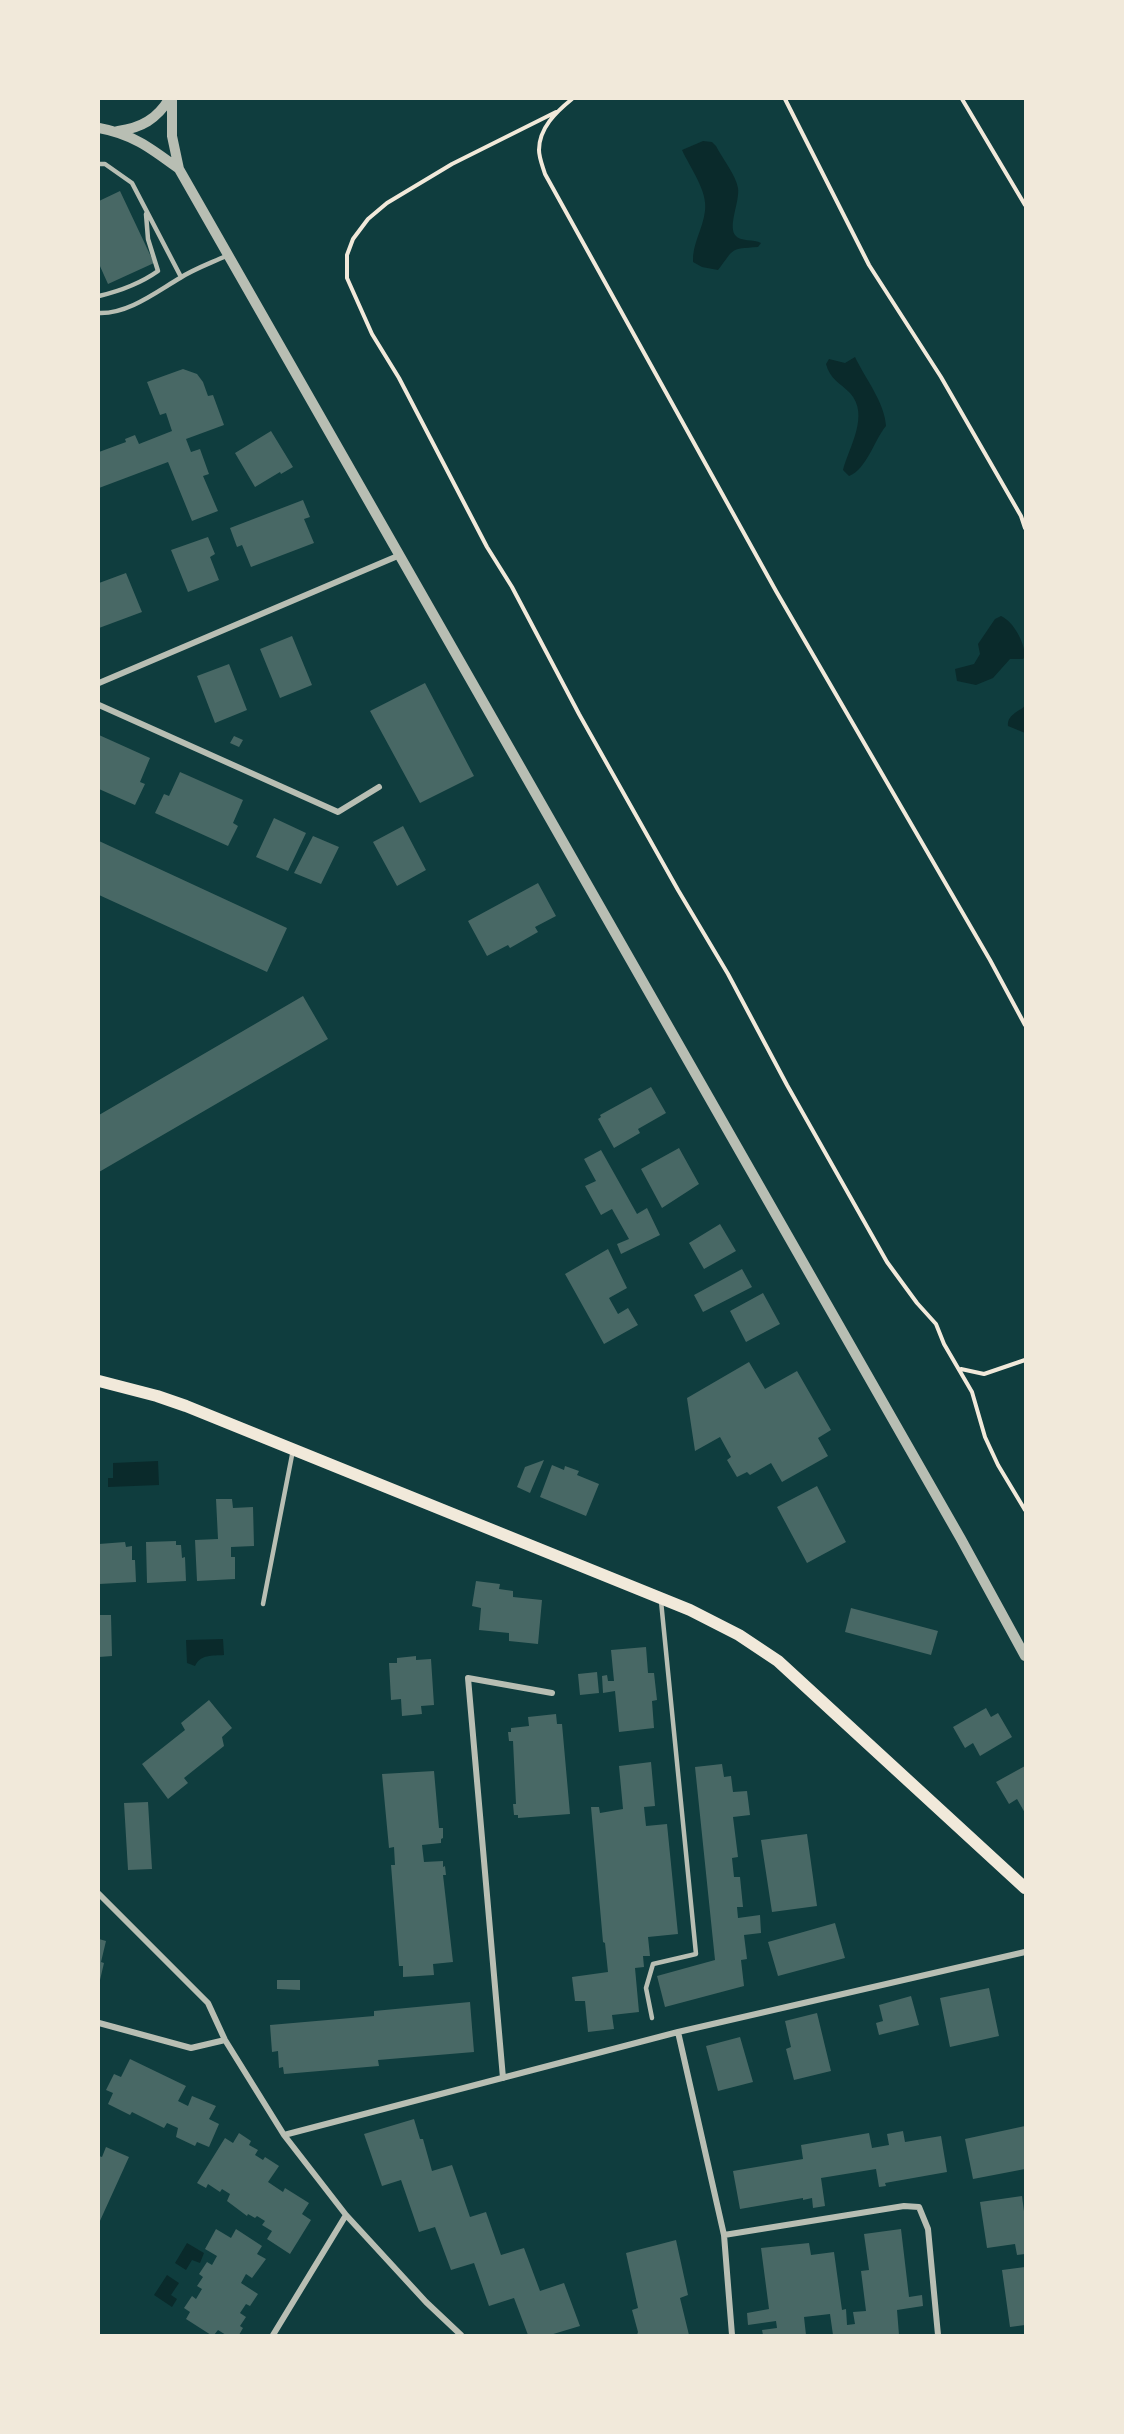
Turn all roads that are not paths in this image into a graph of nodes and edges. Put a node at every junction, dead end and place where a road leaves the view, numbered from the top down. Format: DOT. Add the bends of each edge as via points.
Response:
graph roads {
  1 [pos="170,99"];
  2 [pos="99,128"];
  3 [pos="115,131"];
  4 [pos="99,164"];
  5 [pos="179,169"];
  6 [pos="146,210"];
  7 [pos="228,255"];
  8 [pos="181,277"];
  9 [pos="99,296"];
  10 [pos="99,313"];
  11 [pos="400,555"];
  12 [pos="99,683"];
  13 [pos="99,705"];
  14 [pos="379,787"];
  15 [pos="99,1381"];
  16 [pos="293,1450"];
  17 [pos="661,1598"];
  18 [pos="263,1604"];
  19 [pos="1025,1656"];
  20 [pos="552,1693"];
  21 [pos="1025,1888"];
  22 [pos="99,1894"];
  23 [pos="1025,1952"];
  24 [pos="652,2018"];
  25 [pos="99,2023"];
  26 [pos="678,2032"];
  27 [pos="225,2040"];
  28 [pos="503,2078"];
  29 [pos="284,2135"];
  30 [pos="346,2215"];
  31 [pos="724,2235"];
  32 [pos="273,2335"];
  33 [pos="461,2335"];
  34 [pos="732,2335"];
  35 [pos="938,2335"];
  1 -- 3 [label="street" via="149,122"];
  1 -- 5 [label="street"];
  2 -- 3 [label="street"];
  3 -- 5 [label="street" via="143,142"];
  4 -- 6 [label="lane" via="132,183"];
  5 -- 7 [label="street"];
  6 -- 8 [label="lane"];
  6 -- 9 [label="lane" via="148,239 158,271"];
  7 -- 8 [label="lane"];
  7 -- 11 [label="street"];
  8 -- 10 [label="lane" via="111,313"];
  11 -- 12 [label="street"];
  11 -- 19 [label="street"];
  13 -- 14 [label="street" via="339,812"];
  15 -- 16 [label="main road" via="186,1406"];
  16 -- 17 [label="main road"];
  16 -- 18 [label="lane"];
  17 -- 21 [label="main road" via="722,1626 777,1661"];
  17 -- 24 [label="lane" via="696,1954 653,1964 646,1988"];
  20 -- 28 [label="street" via="468,1678"];
  22 -- 27 [label="street" via="208,2003"];
  23 -- 26 [label="street"];
  25 -- 27 [label="street" via="191,2048"];
  26 -- 28 [label="street"];
  26 -- 31 [label="street"];
  27 -- 29 [label="street"];
  28 -- 29 [label="street"];
  29 -- 30 [label="street"];
  30 -- 32 [label="street"];
  30 -- 33 [label="street"];
  31 -- 34 [label="street"];
  31 -- 35 [label="street" via="904,2206 919,2207 928,2229"];
}
